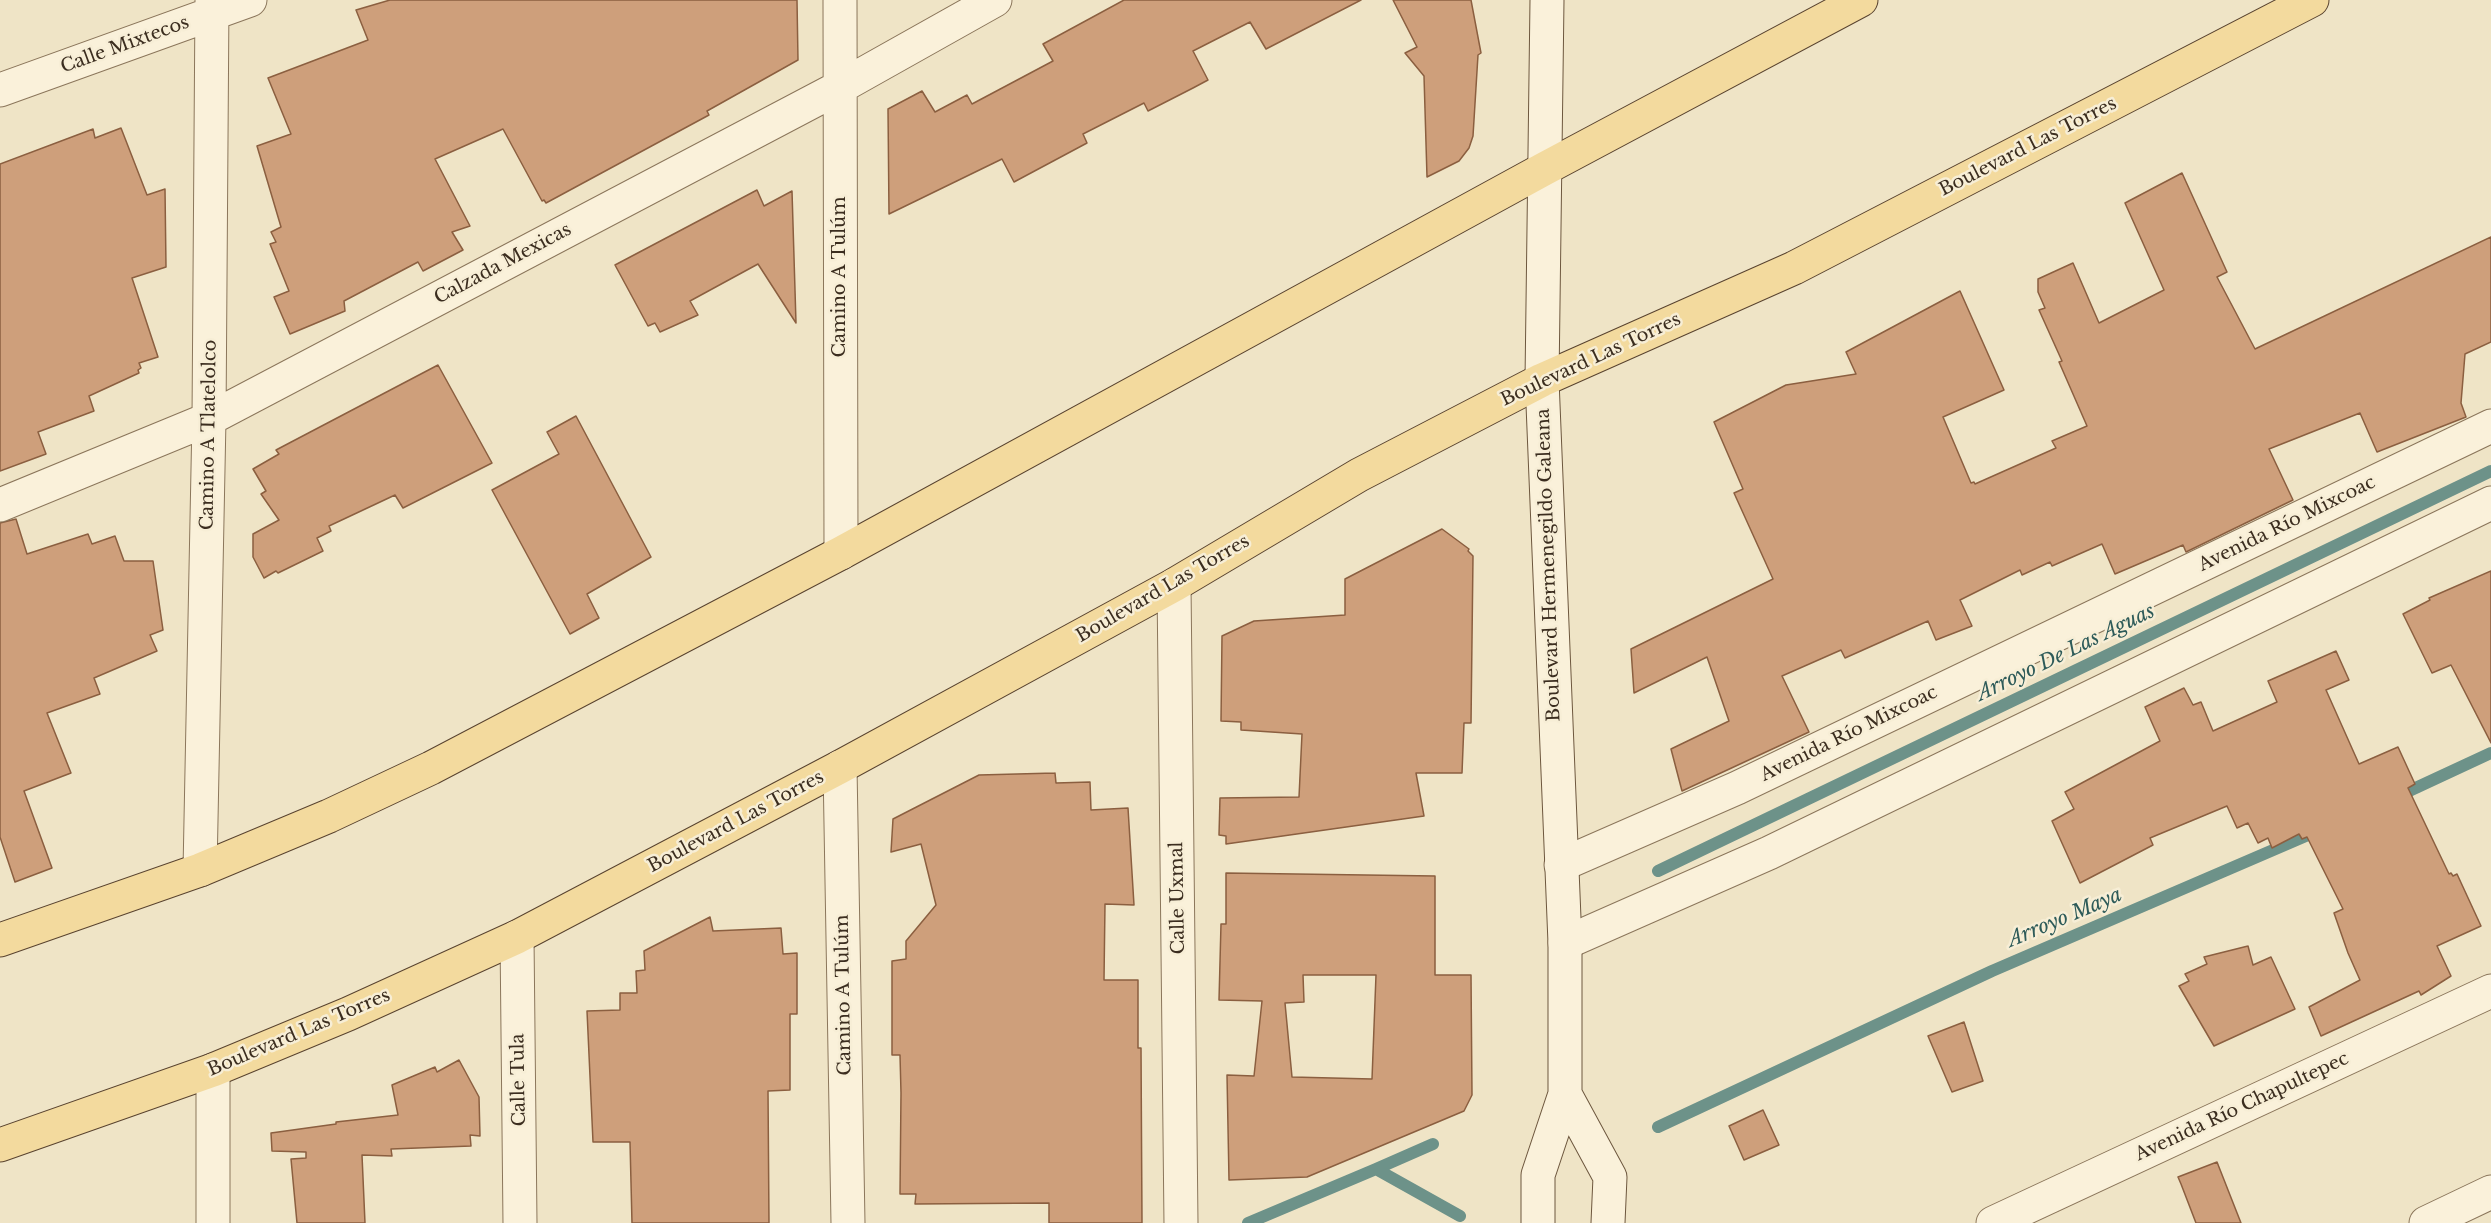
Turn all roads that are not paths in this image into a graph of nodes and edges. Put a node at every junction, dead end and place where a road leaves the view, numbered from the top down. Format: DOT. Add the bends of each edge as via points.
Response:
graph roads {
  1 [pos="250,0"];
  2 [pos="840,0"];
  3 [pos="995,0"];
  4 [pos="1547,0"];
  5 [pos="1861,0"];
  6 [pos="2312,0"];
  7 [pos="212,7"];
  8 [pos="840,87"];
  9 [pos="0,90"];
  10 [pos="1544,169"];
  11 [pos="1542,380"];
  12 [pos="210,419"];
  13 [pos="2491,426"];
  14 [pos="2491,503"];
  15 [pos="0,504"];
  16 [pos="841,553"];
  17 [pos="1174,585"];
  18 [pos="840,767"];
  19 [pos="1561,865"];
  20 [pos="200,870"];
  21 [pos="517,937"];
  22 [pos="0,940"];
  23 [pos="1565,943"];
  24 [pos="2491,991"];
  25 [pos="213,1070"];
  26 [pos="1565,1095"];
  27 [pos="0,1145"];
  28 [pos="2491,1192"];
  29 [pos="1181,1217"];
  30 [pos="213,1223"];
  31 [pos="520,1223"];
  32 [pos="848,1223"];
  33 [pos="1538,1223"];
  34 [pos="1608,1223"];
  35 [pos="1993,1223"];
  36 [pos="2426,1223"];
  1 -- 7 [label="street, Calle Mixtecos"];
  2 -- 8 [label="street, Camino A Tulúm"];
  3 -- 8 [label="street, Calzada Mexicas"];
  4 -- 10 [label="street, Boulevard Hermenegildo Galeana"];
  5 -- 10 [label="main road"];
  6 -- 11 [label="main road, Boulevard Las Torres" via="1794,268"];
  7 -- 9 [label="street, Calle Mixtecos"];
  7 -- 12 [label="street, Camino A Tlatelolco"];
  8 -- 12 [label="street, Calzada Mexicas"];
  8 -- 16 [label="street, Camino A Tulúm"];
  10 -- 11 [label="street, Boulevard Hermenegildo Galeana"];
  10 -- 16 [label="main road"];
  11 -- 17 [label="main road, Boulevard Las Torres" via="1359,475"];
  11 -- 19 [label="street, Boulevard Hermenegildo Galeana"];
  12 -- 15 [label="street, Calzada Mexicas"];
  12 -- 20 [label="street, Camino A Tlatelolco"];
  13 -- 19 [label="street, Avenida Río Mixcoac" via="1737,788"];
  14 -- 23 [label="street" via="1769,853"];
  16 -- 20 [label="main road" via="431,768"];
  17 -- 18 [label="main road, Boulevard Las Torres"];
  17 -- 29 [label="street, Calle Uxmal"];
  18 -- 21 [label="main road, Boulevard Las Torres"];
  18 -- 32 [label="street, Camino A Tulúm"];
  19 -- 23 [label="street, Boulevard Hermenegildo Galeana"];
  20 -- 22 [label="main road"];
  21 -- 25 [label="main road, Boulevard Las Torres"];
  21 -- 31 [label="street, Calle Tula"];
  23 -- 26 [label="street, Boulevard Hermenegildo Galeana"];
  24 -- 35 [label="street, Avenida Río Chapultepec"];
  25 -- 27 [label="main road, Boulevard Las Torres"];
  25 -- 30 [label="street"];
  26 -- 33 [label="street, Boulevard Hermenegildo Galeana" via="1538,1175"];
  26 -- 34 [label="street, Boulevard Hermenegildo Galeana" via="1610,1177"];
  28 -- 36 [label="street"];
}
